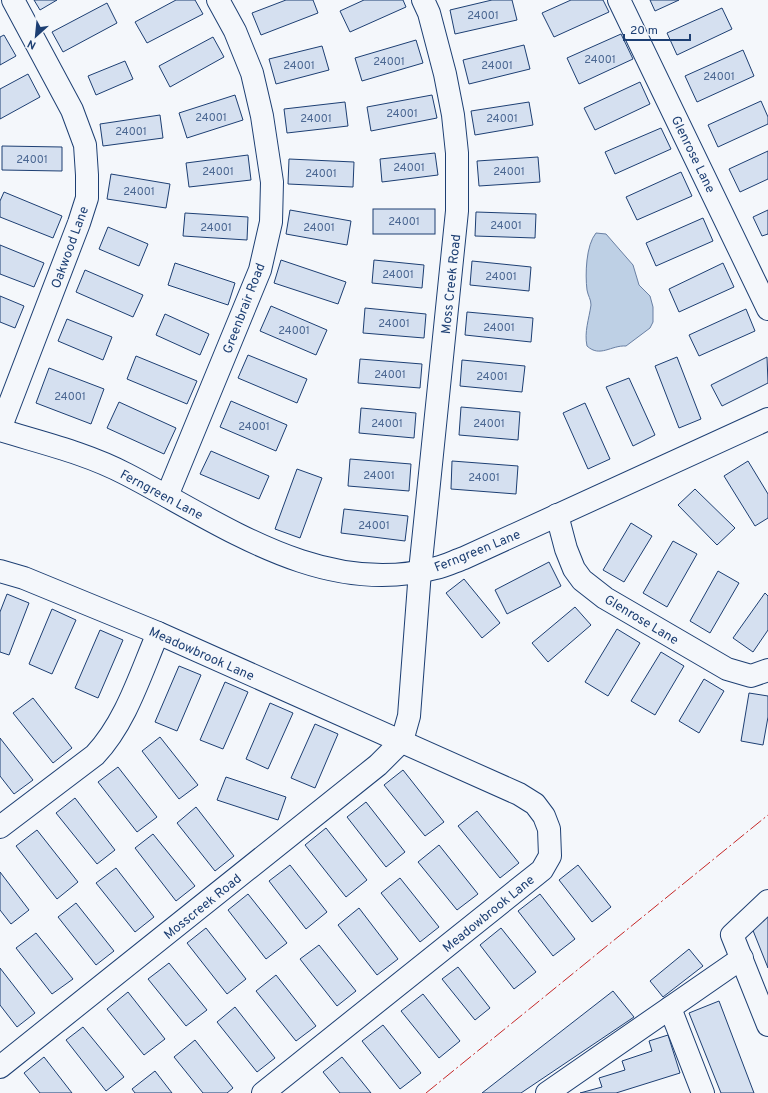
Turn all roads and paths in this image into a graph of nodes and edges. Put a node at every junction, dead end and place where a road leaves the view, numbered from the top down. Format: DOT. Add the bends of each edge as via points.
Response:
graph roads {
  1 [pos="13,0"];
  2 [pos="218,0"];
  3 [pos="424,0"];
  4 [pos="619,0"];
  5 [pos="768,309"];
  6 [pos="768,420"];
  7 [pos="0,430"];
  8 [pos="166,496"];
  9 [pos="557,515"];
  10 [pos="0,571"];
  11 [pos="420,571"];
  12 [pos="158,633"];
  13 [pos="768,670"];
  14 [pos="402,741"];
  15 [pos="0,827"];
  16 [pos="768,902"];
  17 [pos="742,958"];
  18 [pos="670,1008"];
  19 [pos="768,1025"];
  20 [pos="0,1067"];
  21 [pos="263,1093"];
  22 [pos="547,1093"];
  23 [pos="703,1093"];
  1 -- 7 [label="street, Oakwood Lane" via="72,110 85,145 87,198"];
  2 -- 8 [label="street, Greenbrair Road" via="235,31 253,80 262,116 272,182 271,222 260,270"];
  3 -- 11 [label="street, Moss Creek Road" via="454,115 457,211"];
  4 -- 5 [label="street, Glenrose Lane"];
  6 -- 9 [label="street, Ferngreen Lane"];
  7 -- 8 [label="street, Ferngreen Lane" via="89,458 124,473"];
  8 -- 11 [label="street, Ferngreen Lane" via="266,549 328,570 373,575"];
  9 -- 11 [label="street, Ferngreen Lane" via="464,558"];
  9 -- 13 [label="street, Glenrose Lane" via="574,569 582,580 605,598 727,669 751,676"];
  10 -- 12 [label="street, Meadowbrook Lane" via="24,578"];
  11 -- 14 [label="street" via="409,716"];
  12 -- 14 [label="street, Meadowbrook Lane"];
  12 -- 15 [label="street" via="108,742 95,755"];
  14 -- 20 [label="street, Mosscreek Road" via="378,766"];
  14 -- 21 [label="street, Meadowbrook Lane" via="519,794 535,804 549,828 550,856 542,870"];
  16 -- 17 [label="street" via="732,934"];
  17 -- 18 [label="street"];
  17 -- 19 [label="street"];
  18 -- 22 [label="street"];
  18 -- 23 [label="street"];
}
